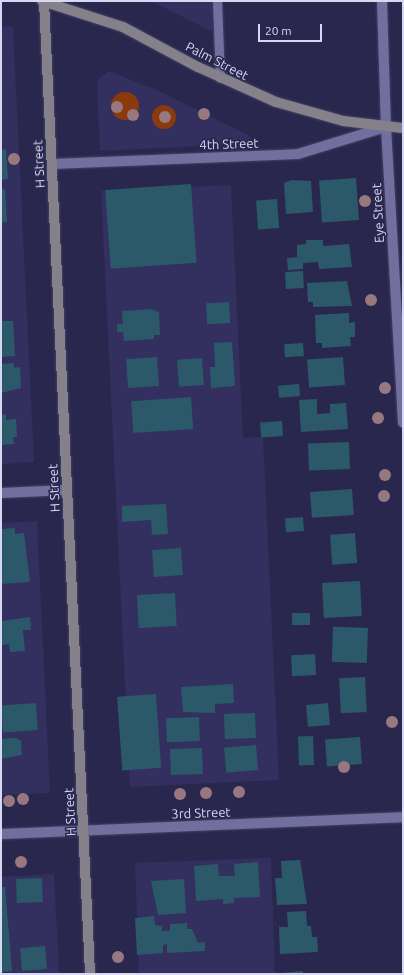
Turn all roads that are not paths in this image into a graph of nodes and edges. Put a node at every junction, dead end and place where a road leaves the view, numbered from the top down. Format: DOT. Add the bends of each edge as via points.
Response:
graph roads {
  1 [pos="43,1"];
  2 [pos="217,1"];
  3 [pos="382,1"];
  4 [pos="220,78"];
  5 [pos="386,127"];
  6 [pos="403,128"];
  7 [pos="52,164"];
  8 [pos="403,423"];
  9 [pos="67,490"];
  10 [pos="1,493"];
  11 [pos="403,817"];
  12 [pos="84,830"];
  13 [pos="1,834"];
  14 [pos="90,974"];
  1 -- 4 [label="street, Palm Street" via="123,27"];
  1 -- 7 [label="street, H Street"];
  2 -- 4 [label="lane"];
  3 -- 5 [label="street, Eye Street"];
  4 -- 5 [label="street, Palm Street" via="309,113"];
  5 -- 6 [label="street, 4th Street"];
  5 -- 7 [label="street, 4th Street" via="298,154"];
  5 -- 8 [label="street, Eye Street"];
  7 -- 9 [label="street, H Street"];
  9 -- 10 [label="street"];
  9 -- 12 [label="street, H Street"];
  11 -- 12 [label="street, 3rd Street"];
  12 -- 13 [label="street, 3rd Street"];
  12 -- 14 [label="street, H Street"];
}
